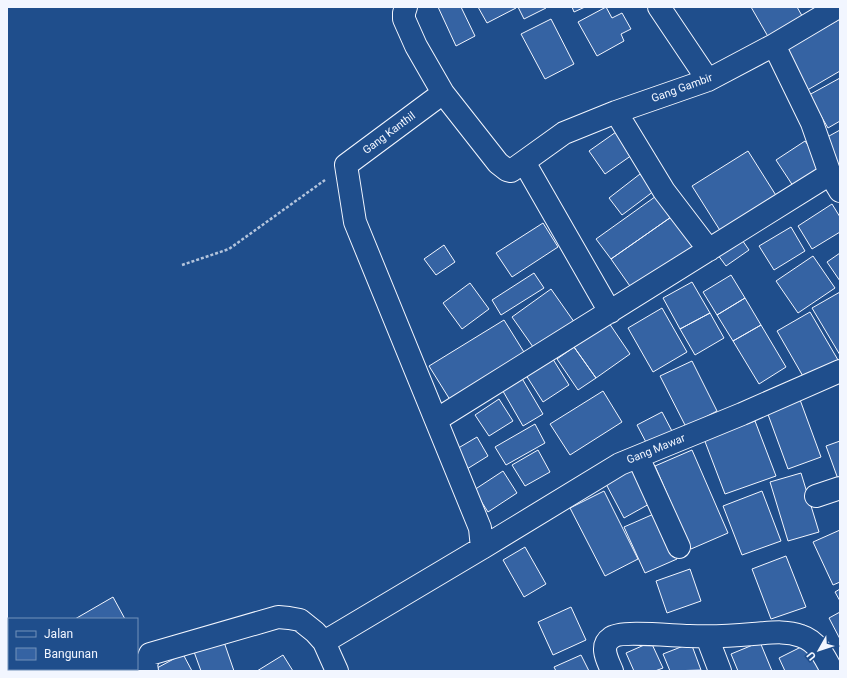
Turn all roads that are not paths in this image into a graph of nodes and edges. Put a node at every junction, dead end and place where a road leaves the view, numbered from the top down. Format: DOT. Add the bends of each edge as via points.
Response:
graph roads {
  1 [pos="406,7"];
  2 [pos="659,7"];
  3 [pos="838,7"];
  4 [pos="774,46"];
  5 [pos="708,80"];
  6 [pos="437,96"];
  7 [pos="616,112"];
  8 [pos="524,162"];
  9 [pos="835,182"];
  10 [pos="709,250"];
  11 [pos="610,312"];
  12 [pos="840,371"];
  13 [pos="436,420"];
  14 [pos="638,457"];
  15 [pos="840,488"];
  16 [pos="816,496"];
  17 [pos="679,547"];
  18 [pos="482,548"];
  19 [pos="707,637"];
  20 [pos="324,642"];
  21 [pos="147,671"];
  22 [pos="337,671"];
  23 [pos="612,671"];
  24 [pos="720,671"];
  25 [pos="832,671"];
  1 -- 6 [label="street" via="404,13 407,26"];
  2 -- 5 [label="street"];
  3 -- 4 [label="street, Gang Gambir"];
  4 -- 5 [label="street, Gang Gambir"];
  4 -- 9 [label="street" via="812,123"];
  5 -- 7 [label="street, Gang Gambir"];
  6 -- 8 [label="street, Gang Gambir" via="504,168 511,171"];
  6 -- 13 [label="street, Gang Kanthil" via="346,165 355,222"];
  7 -- 8 [label="street, Gang Gambir" via="564,133"];
  7 -- 10 [label="street" via="664,191"];
  8 -- 11 [label="street"];
  9 -- 10 [label="street"];
  10 -- 11 [label="street"];
  11 -- 13 [label="street"];
  12 -- 14 [label="street, Gang Mawar"];
  13 -- 18 [label="street" via="480,528"];
  14 -- 17 [label="street"];
  14 -- 18 [label="street, Gang Mawar" via="620,464"];
  15 -- 16 [label="street"];
  18 -- 20 [label="street, Gang Mawar"];
  19 -- 23 [label="street" via="618,635 605,644 604,653"];
  19 -- 24 [label="street"];
  19 -- 25 [label="street" via="786,632 802,636 813,642 824,655"];
  20 -- 21 [label="street" via="300,620 278,617 150,654 146,664"];
  20 -- 22 [label="street"];
}
